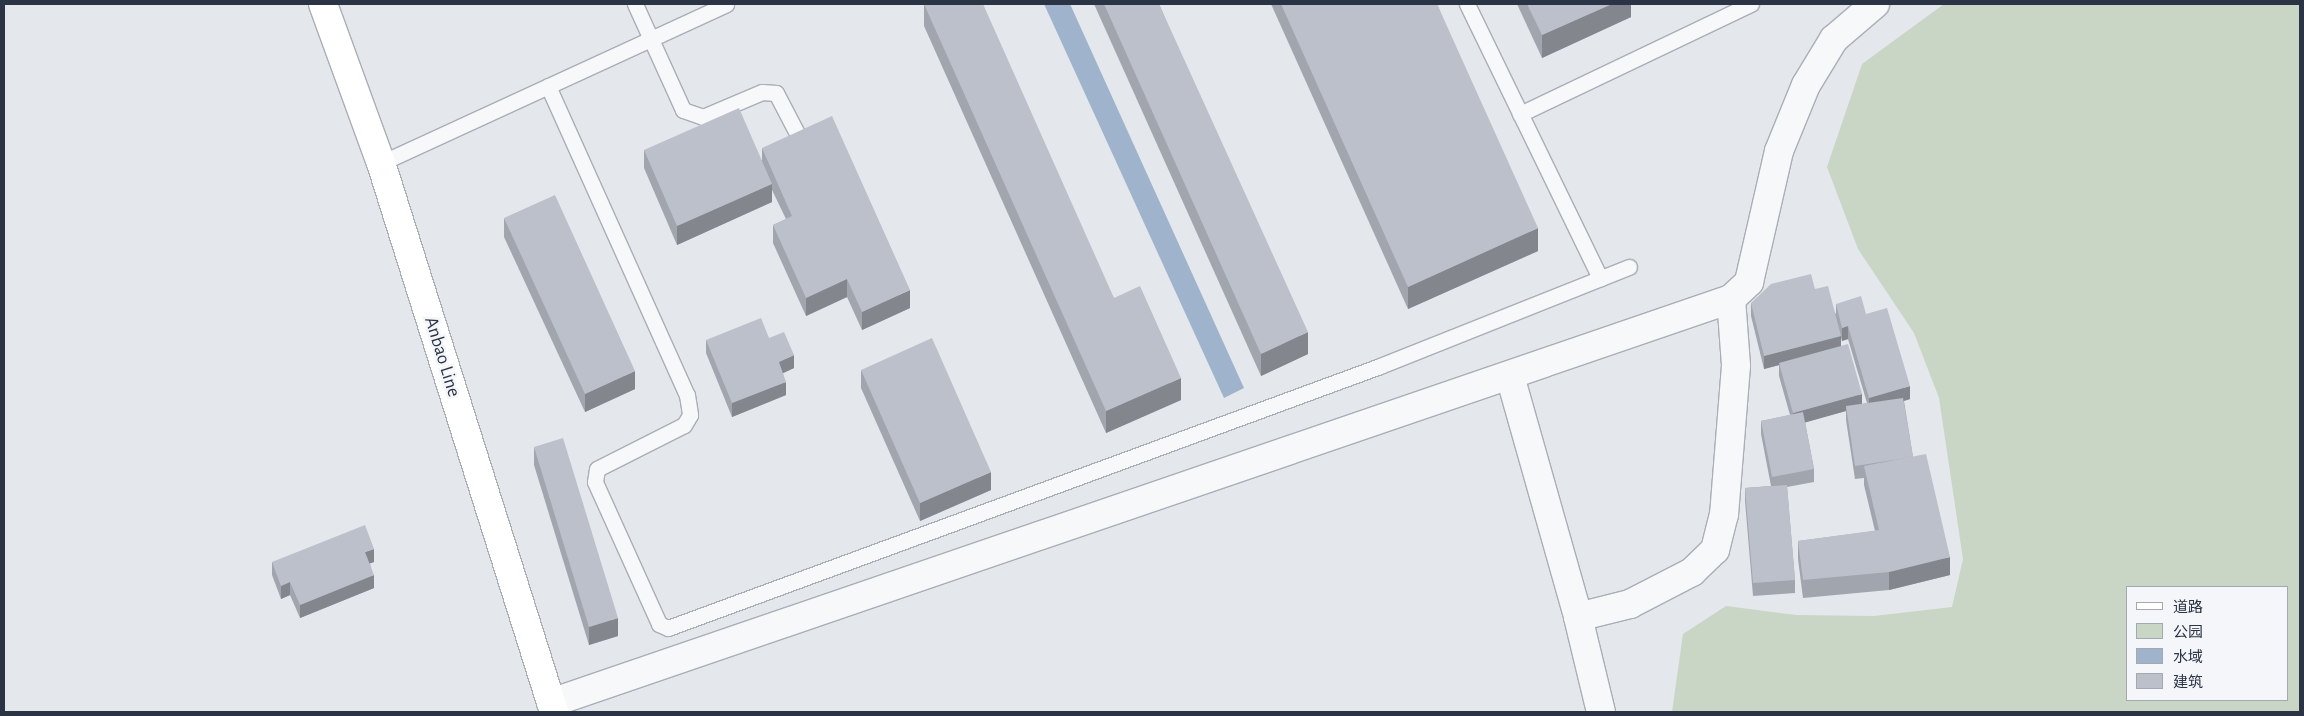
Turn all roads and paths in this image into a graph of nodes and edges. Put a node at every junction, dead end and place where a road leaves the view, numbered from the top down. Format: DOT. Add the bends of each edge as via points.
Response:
graph roads {
  1 [pos="323,4"];
  2 [pos="635,4"];
  3 [pos="726,4"];
  4 [pos="1467,4"];
  5 [pos="1751,4"];
  6 [pos="1875,4"];
  7 [pos="650,38"];
  8 [pos="548,86"];
  9 [pos="1520,114"];
  10 [pos="798,136"];
  11 [pos="381,163"];
  12 [pos="1629,267"];
  13 [pos="1600,278"];
  14 [pos="1731,299"];
  15 [pos="1510,376"];
  16 [pos="1578,617"];
  17 [pos="552,708"];
  18 [pos="1601,712"];
  1 -- 11 [label="main road, Anbao Line"];
  2 -- 7 [label="lane"];
  3 -- 7 [label="lane"];
  4 -- 9 [label="lane"];
  5 -- 9 [label="lane"];
  6 -- 14 [label="street" via="1834,39 1806,85 1779,151 1748,282"];
  7 -- 8 [label="lane"];
  7 -- 10 [label="lane" via="684,110 703,118 762,92 776,93"];
  8 -- 11 [label="lane"];
  8 -- 13 [label="lane" via="687,395 690,415 684,425 597,469 595,482 659,624 668,628 1380,366"];
  9 -- 13 [label="lane"];
  11 -- 17 [label="main road, Anbao Line"];
  12 -- 13 [label="lane"];
  14 -- 15 [label="street"];
  14 -- 16 [label="street" via="1736,365 1724,515 1715,550 1692,572 1630,604"];
  15 -- 16 [label="street"];
  15 -- 17 [label="street"];
  16 -- 18 [label="street"];
}
